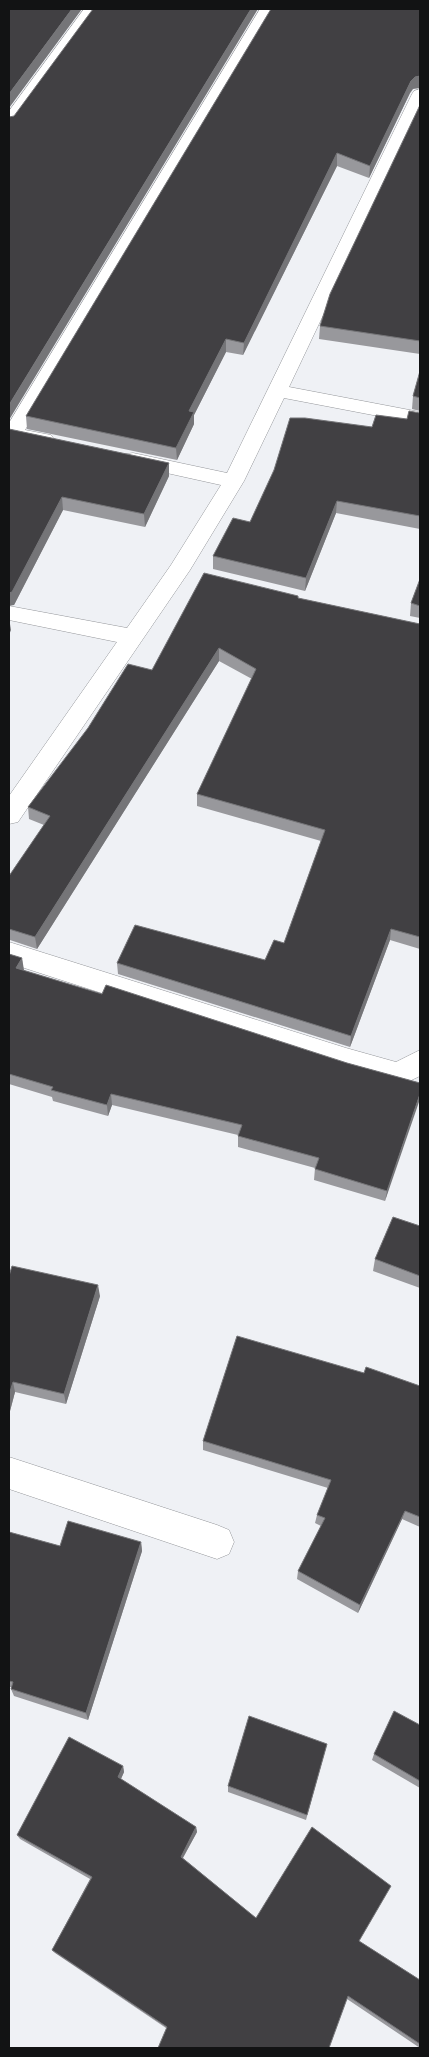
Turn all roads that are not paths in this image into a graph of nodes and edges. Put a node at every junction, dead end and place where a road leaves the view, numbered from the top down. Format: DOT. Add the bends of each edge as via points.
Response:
graph roads {
  1 [pos="92,9"];
  2 [pos="268,9"];
  3 [pos="420,94"];
  4 [pos="9,122"];
  5 [pos="277,391"];
  6 [pos="420,418"];
  7 [pos="11,433"];
  8 [pos="65,444"];
  9 [pos="112,454"];
  10 [pos="234,481"];
  11 [pos="9,613"];
  12 [pos="132,637"];
  13 [pos="9,815"];
  14 [pos="9,952"];
  15 [pos="420,1062"];
  16 [pos="9,1473"];
  17 [pos="217,1542"];
  1 -- 4 [label="street"];
  2 -- 7 [label="street"];
  3 -- 5 [label="street"];
  5 -- 6 [label="street"];
  5 -- 10 [label="street"];
  7 -- 8 [label="street"];
  9 -- 10 [label="street"];
  10 -- 12 [label="street" via="189,573"];
  11 -- 12 [label="street"];
  12 -- 13 [label="street"];
  14 -- 15 [label="street" via="390,1072 399,1074"];
  16 -- 17 [label="street"];
}
